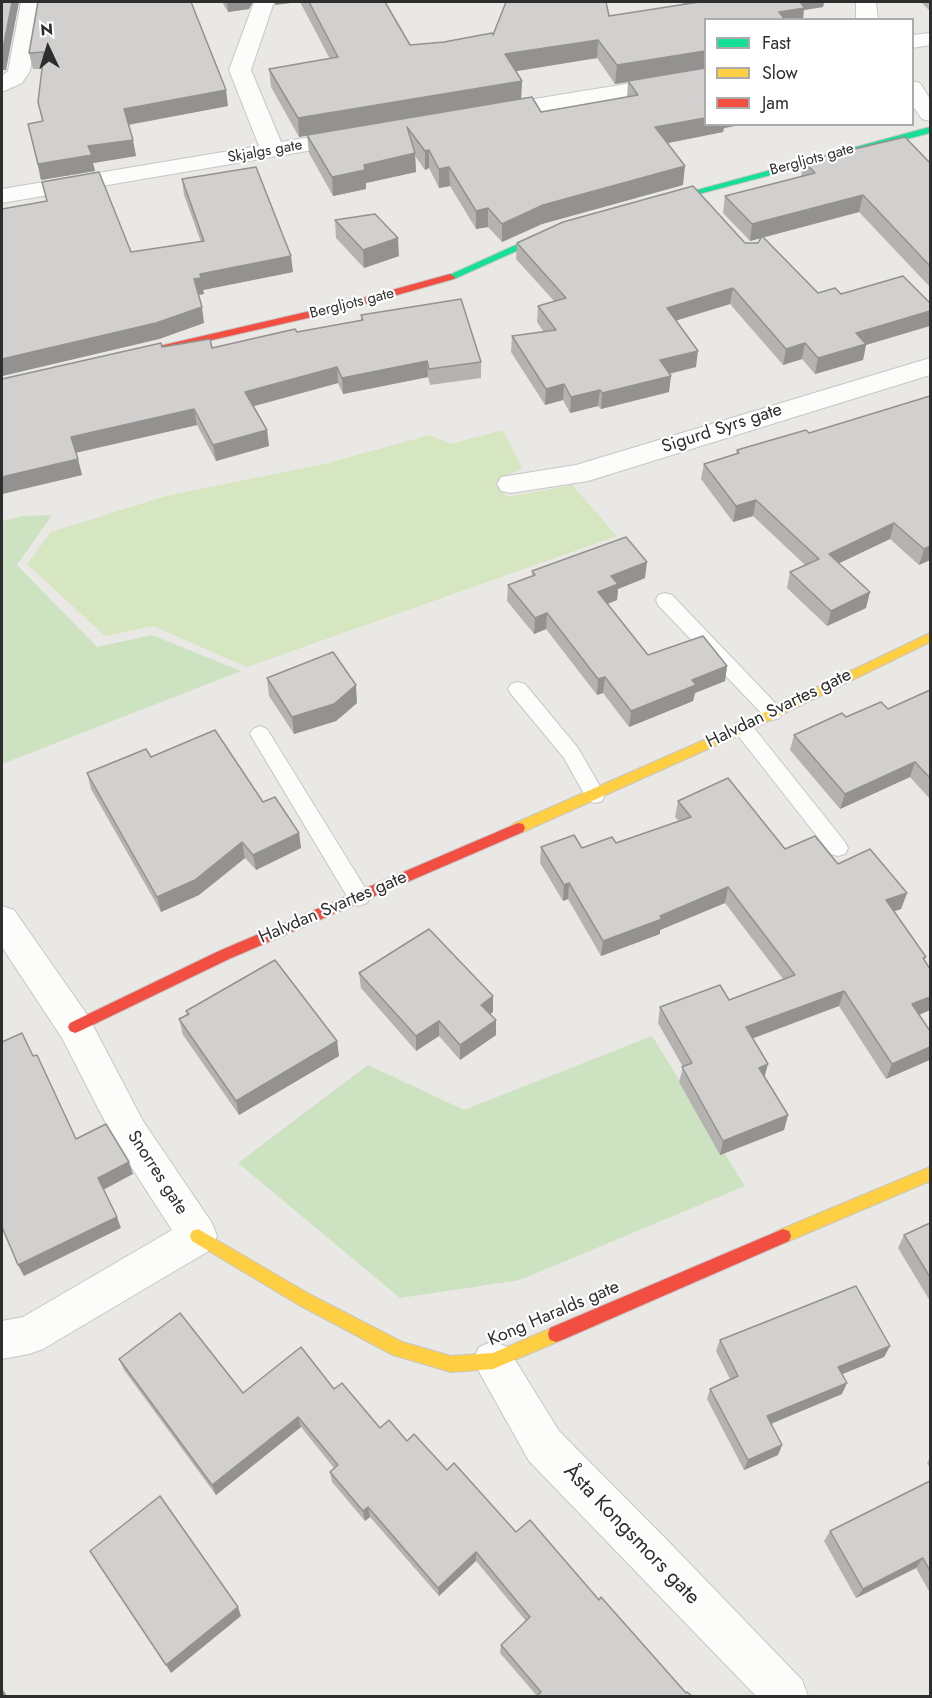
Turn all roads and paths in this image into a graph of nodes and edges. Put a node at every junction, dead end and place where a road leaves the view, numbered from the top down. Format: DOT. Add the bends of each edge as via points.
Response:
graph roads {
  1 [pos="32,2"];
  2 [pos="264,2"];
  3 [pos="866,2"];
  4 [pos="867,18"];
  5 [pos="930,39"];
  6 [pos="914,42"];
  7 [pos="704,77"];
  8 [pos="2,85"];
  9 [pos="914,91"];
  10 [pos="930,114"];
  11 [pos="465,118"];
  12 [pos="930,129"];
  13 [pos="379,133"];
  14 [pos="273,151"];
  15 [pos="693,192"];
  16 [pos="2,196"];
  17 [pos="639,207"];
  18 [pos="709,209"];
  19 [pos="574,225"];
  20 [pos="119,358"];
  21 [pos="930,366"];
  22 [pos="511,484"];
  23 [pos="664,600"];
  24 [pos="927,644"];
  25 [pos="518,689"];
  26 [pos="773,713"];
  27 [pos="743,728"];
  28 [pos="260,734"];
  29 [pos="594,795"];
  30 [pos="838,848"];
  31 [pos="359,897"];
  32 [pos="2,920"];
  33 [pos="75,1027"];
  34 [pos="930,1174"];
  35 [pos="198,1236"];
  36 [pos="2,1340"];
  37 [pos="493,1361"];
  38 [pos="786,1696"];
  1 -- 8 [label="street" via="19,71"];
  2 -- 14 [label="street" via="240,70"];
  3 -- 4 [label="street"];
  5 -- 6 [label="street"];
  7 -- 11 [label="street"];
  9 -- 10 [label="street"];
  12 -- 15 [label="street, Bergljots gate"];
  13 -- 14 [label="street, Skjalgs gate"];
  14 -- 16 [label="street, Skjalgs gate"];
  15 -- 17 [label="street, Bergljots gate"];
  15 -- 18 [label="lane"];
  19 -- 20 [label="street, Bergljots gate" via="552,231 452,277 347,306"];
  21 -- 22 [label="street, Sigurd Syrs gate" via="578,474"];
  23 -- 26 [label="lane"];
  24 -- 26 [label="street, Halvdan Svartes gate"];
  25 -- 29 [label="lane" via="571,753"];
  26 -- 27 [label="street, Halvdan Svartes gate"];
  27 -- 29 [label="street, Halvdan Svartes gate"];
  27 -- 30 [label="lane"];
  28 -- 31 [label="lane"];
  29 -- 31 [label="street, Halvdan Svartes gate"];
  31 -- 33 [label="street, Halvdan Svartes gate" via="224,955"];
  32 -- 33 [label="street, Snorres gate"];
  33 -- 35 [label="street, Snorres gate" via="130,1133"];
  34 -- 37 [label="street, Kong Haralds gate"];
  35 -- 36 [label="street, Snorres gate" via="29,1335"];
  35 -- 37 [label="street, Kong Haralds gate" via="305,1300 399,1349 451,1364"];
  37 -- 38 [label="street, Åsta Kongsmors gate" via="544,1446"];
}
